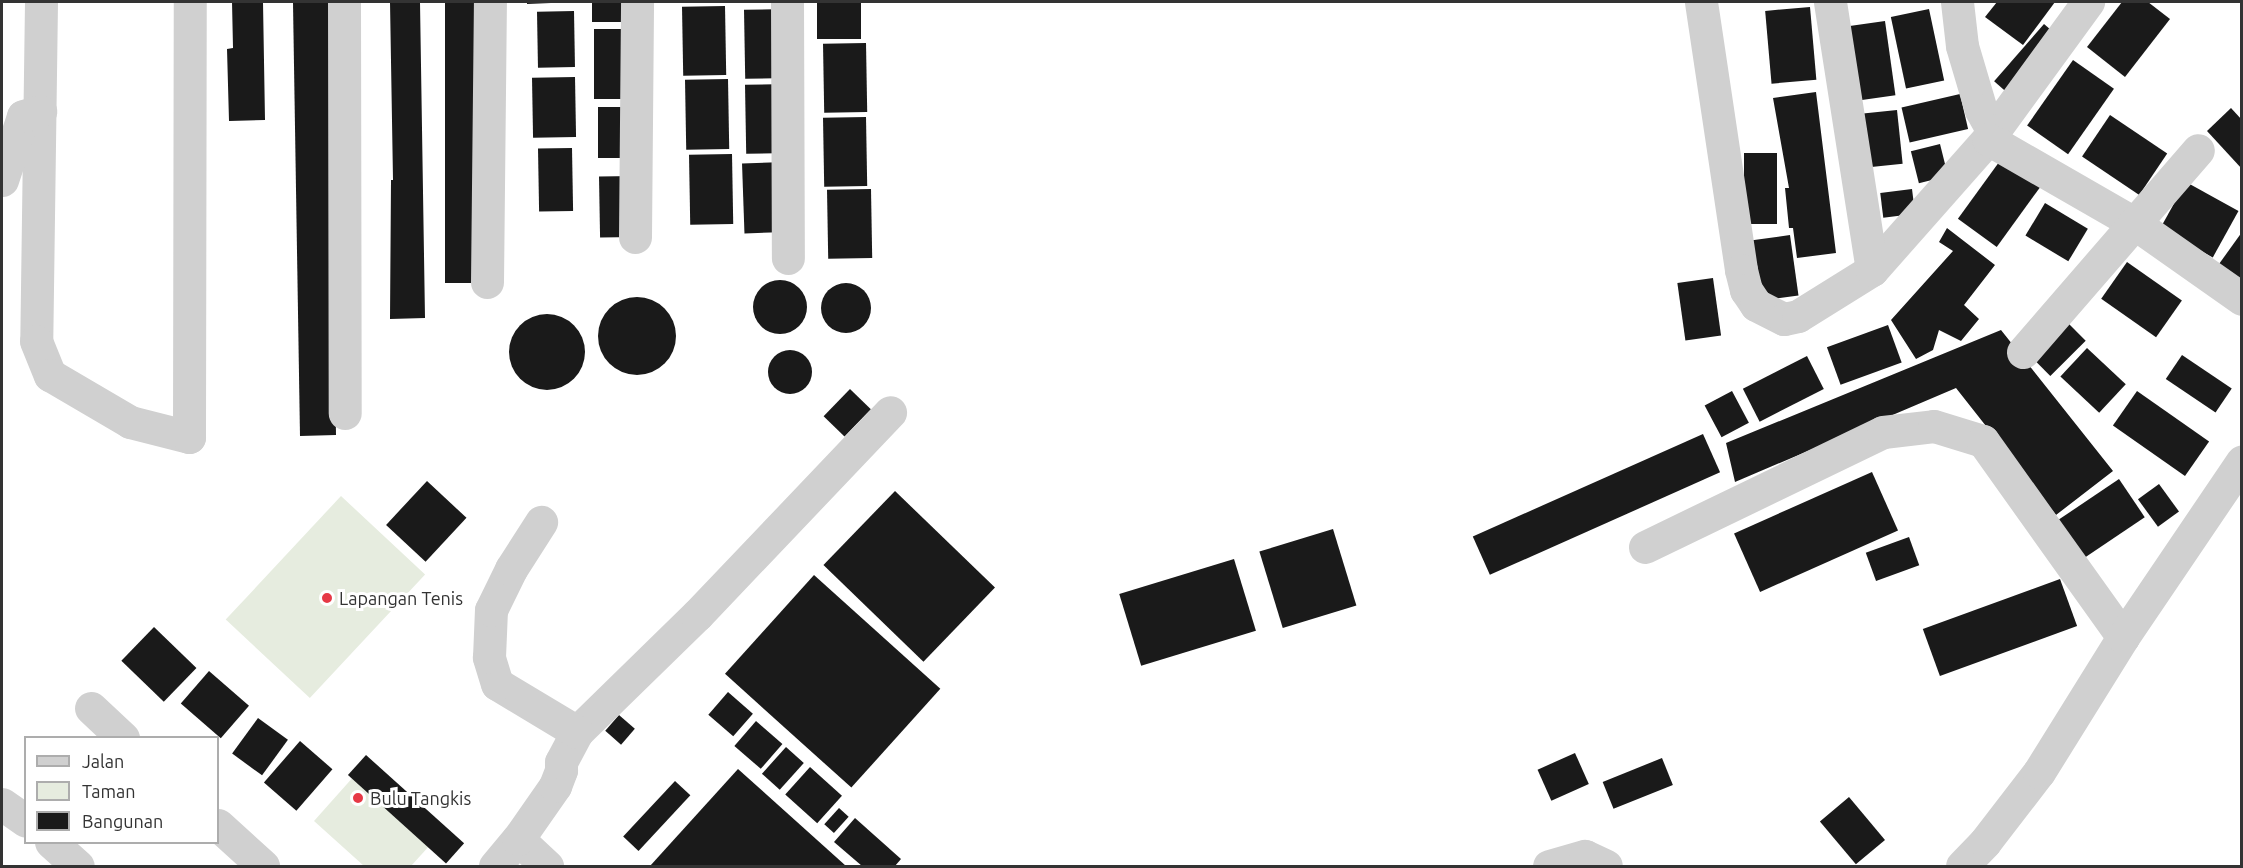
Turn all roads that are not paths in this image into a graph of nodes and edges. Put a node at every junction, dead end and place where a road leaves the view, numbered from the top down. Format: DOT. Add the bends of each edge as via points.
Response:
graph roads {
  1 [pos="41,2"];
  2 [pos="190,2"];
  3 [pos="344,2"];
  4 [pos="490,2"];
  5 [pos="637,2"];
  6 [pos="787,2"];
  7 [pos="1701,2"];
  8 [pos="1830,2"];
  9 [pos="1957,2"];
  10 [pos="2088,2"];
  11 [pos="40,111"];
  12 [pos="1988,139"];
  13 [pos="2198,150"];
  14 [pos="2,180"];
  15 [pos="2134,223"];
  16 [pos="635,237"];
  17 [pos="788,258"];
  18 [pos="1872,270"];
  19 [pos="487,282"];
  20 [pos="2241,299"];
  21 [pos="2022,352"];
  22 [pos="890,412"];
  23 [pos="345,413"];
  24 [pos="2240,465"];
  25 [pos="541,522"];
  26 [pos="1645,547"];
  27 [pos="2123,637"];
  28 [pos="91,708"];
  29 [pos="577,732"];
  30 [pos="121,736"];
  31 [pos="2,804"];
  32 [pos="24,820"];
  33 [pos="219,826"];
  34 [pos="518,839"];
  35 [pos="52,844"];
  36 [pos="78,867"];
  37 [pos="263,867"];
  38 [pos="495,867"];
  39 [pos="547,867"];
  40 [pos="1550,867"];
  41 [pos="1605,867"];
  42 [pos="1962,867"];
  1 -- 11 [label="street"];
  2 -- 11 [label="street" via="189,437 130,422 50,375 36,341"];
  3 -- 23 [label="street"];
  4 -- 19 [label="street"];
  5 -- 16 [label="street"];
  6 -- 17 [label="street"];
  7 -- 18 [label="street" via="1746,290 1756,305 1784,319 1798,316"];
  8 -- 18 [label="street"];
  9 -- 12 [label="street" via="1962,46 1981,110 1992,130"];
  10 -- 12 [label="street"];
  11 -- 14 [label="street" via="23,116"];
  12 -- 15 [label="street"];
  12 -- 18 [label="street"];
  13 -- 15 [label="street"];
  15 -- 20 [label="street"];
  15 -- 21 [label="street"];
  22 -- 29 [label="street" via="697,615"];
  24 -- 27 [label="street"];
  25 -- 29 [label="street" via="491,610 489,657 497,684"];
  26 -- 27 [label="street" via="1883,432 1934,426 1983,441"];
  27 -- 42 [label="street" via="2039,772"];
  28 -- 30 [label="street"];
  29 -- 34 [label="street" via="561,762 555,786"];
  31 -- 32 [label="street"];
  33 -- 37 [label="street"];
  34 -- 38 [label="street"];
  34 -- 39 [label="street"];
  35 -- 36 [label="street"];
  40 -- 41 [label="street" via="1584,856"];
}
